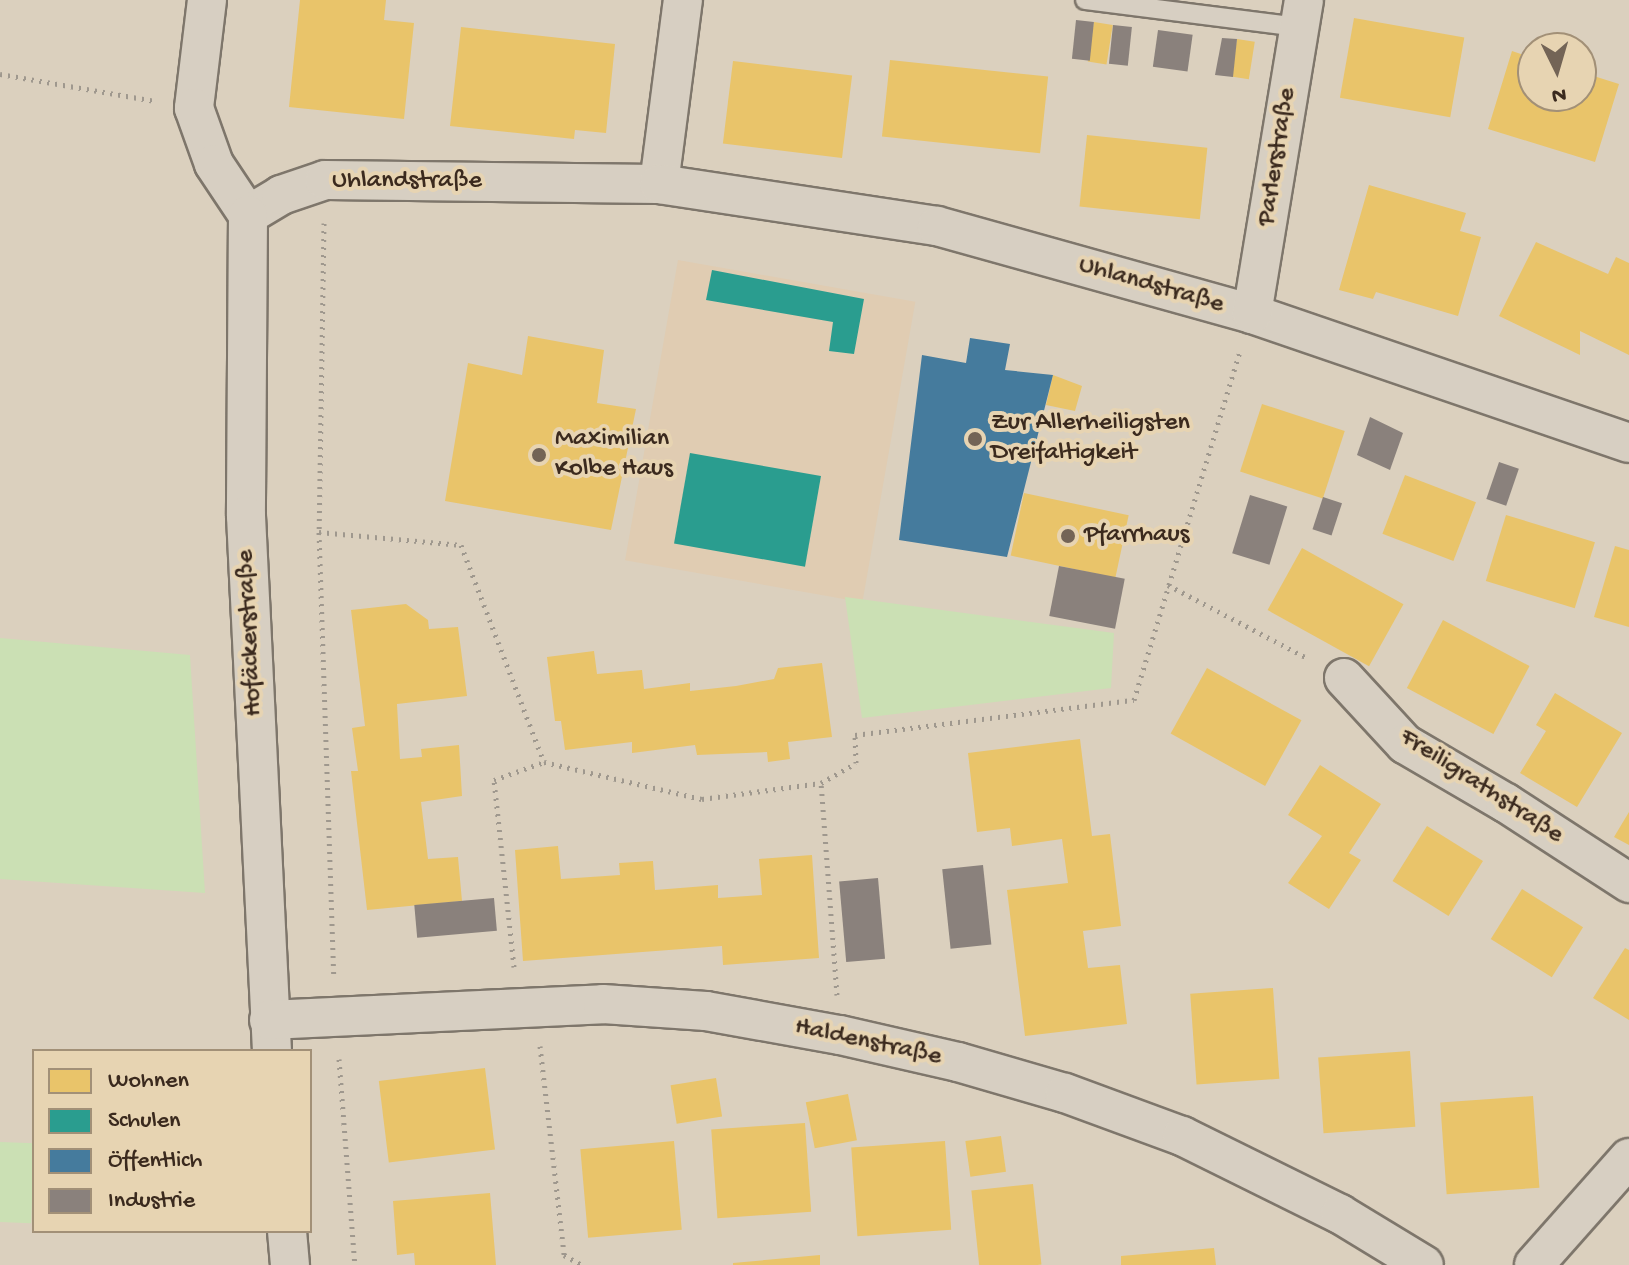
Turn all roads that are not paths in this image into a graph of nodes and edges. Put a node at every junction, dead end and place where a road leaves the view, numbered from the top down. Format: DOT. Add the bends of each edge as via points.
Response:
graph roads {
  1 [pos="207,0"];
  2 [pos="683,0"];
  3 [pos="1085,0"];
  4 [pos="1301,14"];
  5 [pos="659,184"];
  6 [pos="248,215"];
  7 [pos="1252,314"];
  8 [pos="1629,443"];
  9 [pos="1344,678"];
  10 [pos="1629,883"];
  11 [pos="270,1035"];
  12 [pos="1629,1158"];
  13 [pos="287,1233"];
  14 [pos="290,1265"];
  15 [pos="1424,1265"];
  16 [pos="1534,1265"];
  1 -- 6 [label="street" via="194,108 214,164"];
  2 -- 5 [label="street"];
  3 -- 4 [label="lane"];
  4 -- 7 [label="street, Parlerstraße"];
  5 -- 6 [label="street, Uhlandstraße" via="325,180 281,195"];
  5 -- 7 [label="street, Uhlandstraße" via="937,226"];
  6 -- 11 [label="street, Hofäckerstraße" via="246,516"];
  7 -- 8 [label="street, Uhlandstraße"];
  9 -- 10 [label="street, Freiligrathstraße" via="1405,744"];
  11 -- 15 [label="street, Haldenstraße" via="335,1016 603,1004 706,1011 840,1035 1065,1093 1182,1136 1340,1214"];
  12 -- 16 [label="street"];
  13 -- 14 [label="street"];
}
